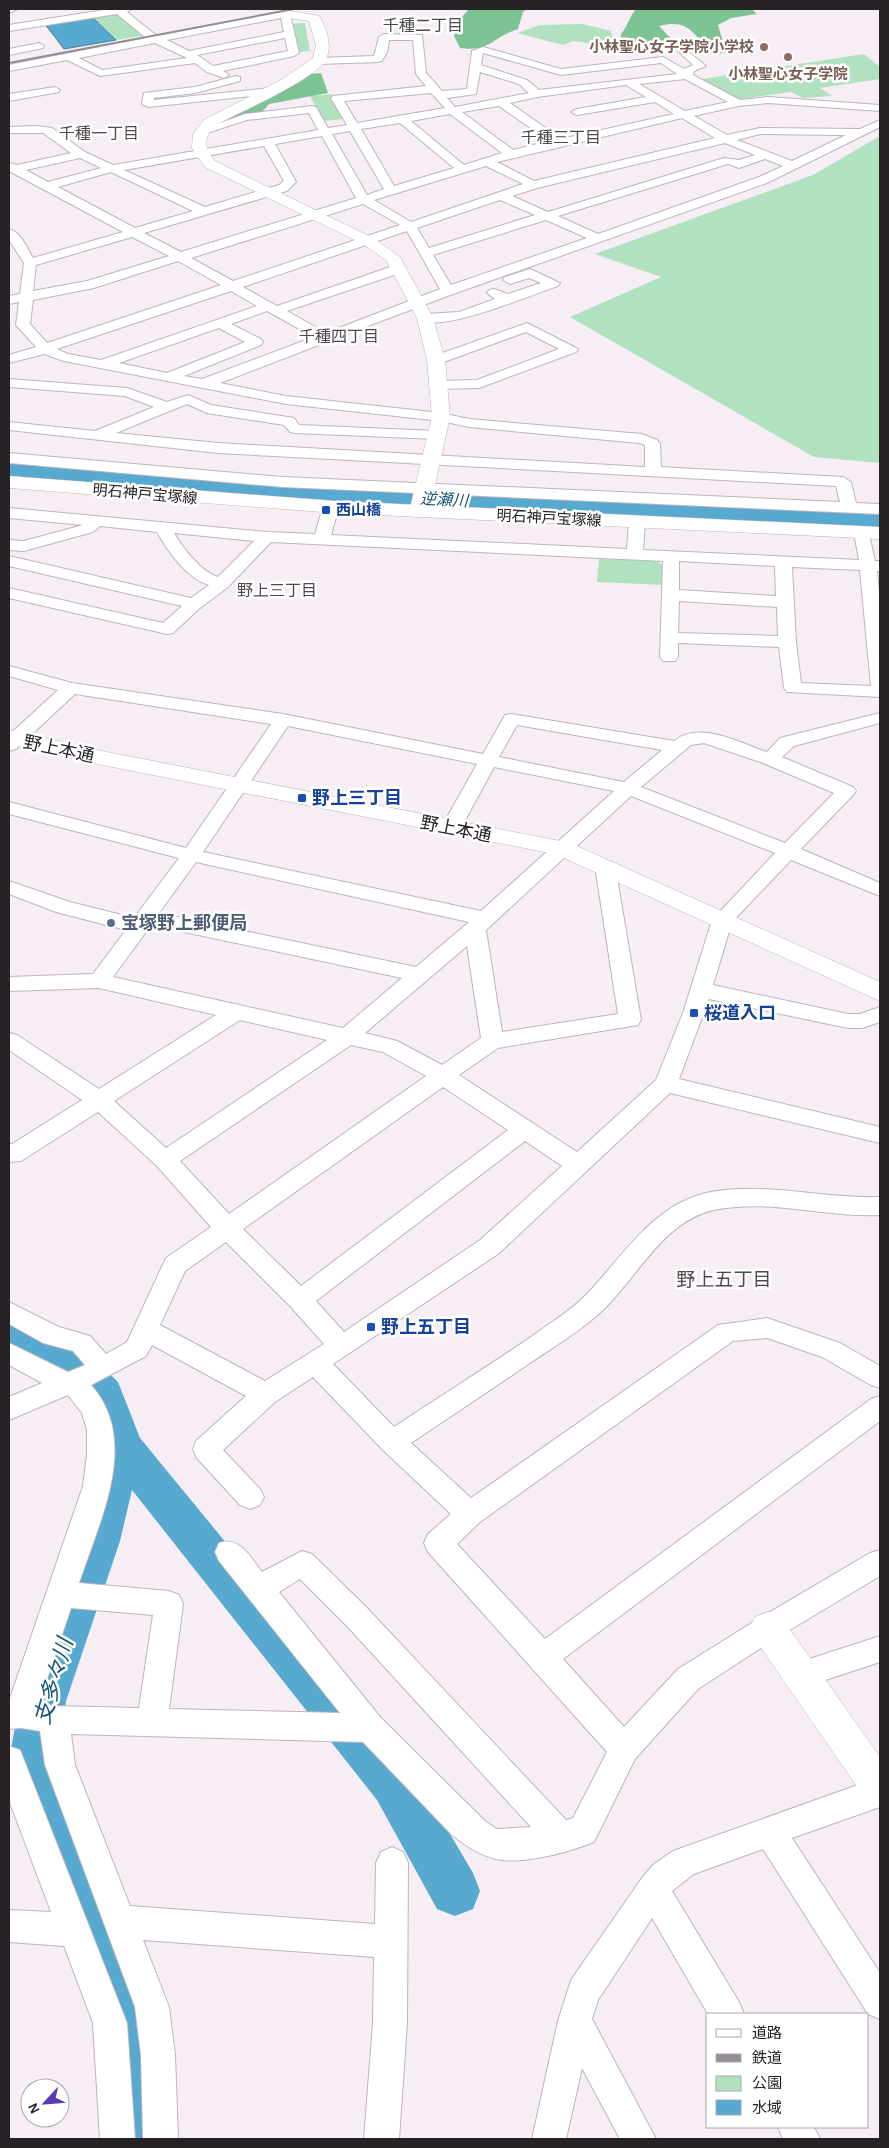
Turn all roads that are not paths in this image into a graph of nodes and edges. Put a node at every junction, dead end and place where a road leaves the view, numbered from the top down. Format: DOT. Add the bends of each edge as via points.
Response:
graph roads {
  1 [pos="14,9"];
  2 [pos="9,10"];
  3 [pos="123,10"];
  4 [pos="229,12"];
  5 [pos="284,14"];
  6 [pos="251,21"];
  7 [pos="9,28"];
  8 [pos="288,34"];
  9 [pos="157,40"];
  10 [pos="39,46"];
  11 [pos="681,49"];
  12 [pos="9,52"];
  13 [pos="160,52"];
  14 [pos="188,54"];
  15 [pos="68,56"];
  16 [pos="122,58"];
  17 [pos="319,61"];
  18 [pos="22,65"];
  19 [pos="85,66"];
  20 [pos="475,67"];
  21 [pos="9,68"];
  22 [pos="211,70"];
  23 [pos="68,71"];
  24 [pos="561,72"];
  25 [pos="34,73"];
  26 [pos="687,76"];
  27 [pos="44,80"];
  28 [pos="628,82"];
  29 [pos="579,88"];
  30 [pos="270,91"];
  31 [pos="436,92"];
  32 [pos="550,92"];
  33 [pos="537,94"];
  34 [pos="9,97"];
  35 [pos="656,98"];
  36 [pos="752,101"];
  37 [pos="501,102"];
  38 [pos="738,103"];
  39 [pos="850,104"];
  40 [pos="570,107"];
  41 [pos="880,108"];
  42 [pos="452,110"];
  43 [pos="764,112"];
  44 [pos="829,114"];
  45 [pos="684,115"];
  46 [pos="402,119"];
  47 [pos="880,123"];
  48 [pos="353,127"];
  49 [pos="9,130"];
  50 [pos="200,132"];
  51 [pos="326,132"];
  52 [pos="604,132"];
  53 [pos="864,132"];
  54 [pos="578,138"];
  55 [pos="725,139"];
  56 [pos="267,141"];
  57 [pos="558,143"];
  58 [pos="594,146"];
  59 [pos="200,153"];
  60 [pos="81,154"];
  61 [pos="510,154"];
  62 [pos="610,155"];
  63 [pos="765,155"];
  64 [pos="488,162"];
  65 [pos="625,163"];
  66 [pos="794,166"];
  67 [pos="13,167"];
  68 [pos="114,168"];
  69 [pos="462,169"];
  70 [pos="603,169"];
  71 [pos="48,186"];
  72 [pos="533,186"];
  73 [pos="642,186"];
  74 [pos="391,191"];
  75 [pos="265,192"];
  76 [pos="658,193"];
  77 [pos="501,196"];
  78 [pos="363,199"];
  79 [pos="675,200"];
  80 [pos="691,206"];
  81 [pos="203,211"];
  82 [pos="315,215"];
  83 [pos="548,215"];
  84 [pos="410,226"];
  85 [pos="132,232"];
  86 [pos="9,233"];
  87 [pos="600,239"];
  88 [pos="368,241"];
  89 [pos="427,253"];
  90 [pos="180,257"];
  91 [pos="9,260"];
  92 [pos="28,260"];
  93 [pos="552,264"];
  94 [pos="398,269"];
  95 [pos="530,273"];
  96 [pos="232,286"];
  97 [pos="484,288"];
  98 [pos="448,291"];
  99 [pos="26,297"];
  100 [pos="507,299"];
  101 [pos="9,300"];
  102 [pos="274,308"];
  103 [pos="420,311"];
  104 [pos="221,324"];
  105 [pos="327,339"];
  106 [pos="9,347"];
  107 [pos="41,350"];
  108 [pos="9,359"];
  109 [pos="436,360"];
  110 [pos="102,364"];
  111 [pos="167,378"];
  112 [pos="9,383"];
  113 [pos="201,385"];
  114 [pos="437,385"];
  115 [pos="167,407"];
  116 [pos="441,417"];
  117 [pos="9,426"];
  118 [pos="295,429"];
  119 [pos="436,435"];
  120 [pos="95,436"];
  121 [pos="218,448"];
  122 [pos="9,458"];
  123 [pos="431,461"];
  124 [pos="652,472"];
  125 [pos="9,482"];
  126 [pos="422,488"];
  127 [pos="331,507"];
  128 [pos="849,508"];
  129 [pos="880,509"];
  130 [pos="419,512"];
  131 [pos="9,513"];
  132 [pos="637,522"];
  133 [pos="95,523"];
  134 [pos="164,528"];
  135 [pos="871,533"];
  136 [pos="266,537"];
  137 [pos="322,540"];
  138 [pos="9,544"];
  139 [pos="634,555"];
  140 [pos="671,557"];
  141 [pos="9,561"];
  142 [pos="783,562"];
  143 [pos="874,566"];
  144 [pos="222,583"];
  145 [pos="9,593"];
  146 [pos="671,595"];
  147 [pos="785,602"];
  148 [pos="194,604"];
  149 [pos="670,638"];
  150 [pos="787,642"];
  151 [pos="669,657"];
  152 [pos="9,672"];
  153 [pos="71,688"];
  154 [pos="880,688"];
  155 [pos="880,692"];
  156 [pos="880,718"];
  157 [pos="283,720"];
  158 [pos="11,741"];
  159 [pos="677,747"];
  160 [pos="770,759"];
  161 [pos="489,760"];
  162 [pos="240,785"];
  163 [pos="628,788"];
  164 [pos="9,808"];
  165 [pos="450,828"];
  166 [pos="561,848"];
  167 [pos="788,851"];
  168 [pos="191,855"];
  169 [pos="606,866"];
  170 [pos="9,887"];
  171 [pos="880,890"];
  172 [pos="722,920"];
  173 [pos="141,921"];
  174 [pos="480,924"];
  175 [pos="420,975"];
  176 [pos="99,981"];
  177 [pos="19,984"];
  178 [pos="701,990"];
  179 [pos="880,992"];
  180 [pos="9,995"];
  181 [pos="238,1011"];
  182 [pos="880,1014"];
  183 [pos="348,1036"];
  184 [pos="9,1040"];
  185 [pos="492,1041"];
  186 [pos="442,1075"];
  187 [pos="666,1084"];
  188 [pos="99,1100"];
  189 [pos="525,1128"];
  190 [pos="880,1135"];
  191 [pos="9,1152"];
  192 [pos="165,1160"];
  193 [pos="579,1165"];
  194 [pos="880,1206"];
  195 [pos="228,1229"];
  196 [pos="300,1300"];
  197 [pos="9,1312"];
  198 [pos="145,1328"];
  199 [pos="341,1346"];
  200 [pos="9,1353"];
  201 [pos="315,1363"];
  202 [pos="100,1369"];
  203 [pos="880,1378"];
  204 [pos="69,1383"];
  205 [pos="266,1394"];
  206 [pos="880,1406"];
  207 [pos="9,1409"];
  208 [pos="392,1442"];
  209 [pos="250,1497"];
  210 [pos="470,1514"];
  211 [pos="229,1552"];
  212 [pos="880,1562"];
  213 [pos="260,1588"];
  214 [pos="61,1594"];
  215 [pos="768,1628"];
  216 [pos="880,1649"];
  217 [pos="543,1657"];
  218 [pos="801,1674"];
  219 [pos="15,1714"];
  220 [pos="54,1720"];
  221 [pos="152,1722"];
  222 [pos="370,1728"];
  223 [pos="624,1749"];
  224 [pos="9,1760"];
  225 [pos="880,1788"];
  226 [pos="880,1792"];
  227 [pos="770,1832"];
  228 [pos="560,1836"];
  229 [pos="392,1863"];
  230 [pos="653,1889"];
  231 [pos="120,1922"];
  232 [pos="9,1926"];
  233 [pos="74,1930"];
  234 [pos="391,1942"];
  235 [pos="880,2002"];
  236 [pos="726,2013"];
  237 [pos="575,2021"];
  238 [pos="796,2128"];
  239 [pos="118,2139"];
  240 [pos="160,2139"];
  241 [pos="382,2139"];
  242 [pos="549,2139"];
  243 [pos="639,2139"];
  244 [pos="802,2139"];
  1 -- 2 [label="street"];
  3 -- 7 [label="street"];
  3 -- 9 [label="street"];
  4 -- 6 [label="street"];
  5 -- 6 [label="street"];
  5 -- 8 [label="street"];
  5 -- 17 [label="street" via="314,20 323,45"];
  6 -- 9 [label="street"];
  8 -- 14 [label="street"];
  8 -- 22 [label="street" via="294,52"];
  9 -- 14 [label="street"];
  9 -- 15 [label="street"];
  10 -- 12 [label="street"];
  11 -- 26 [label="street" via="701,66 690,69"];
  13 -- 14 [label="street"];
  14 -- 19 [label="street" via="100,73"];
  14 -- 22 [label="street"];
  15 -- 18 [label="street"];
  15 -- 19 [label="street"];
  16 -- 19 [label="street"];
  17 -- 30 [label="street"];
  17 -- 31 [label="street" via="378,59 384,38 418,37 421,74"];
  18 -- 21 [label="street"];
  18 -- 25 [label="street"];
  19 -- 23 [label="street"];
  20 -- 24 [label="street" via="477,51 483,50"];
  20 -- 31 [label="street" via="472,92"];
  20 -- 33 [label="street" via="523,82"];
  22 -- 30 [label="street" via="236,79 195,90 148,95 148,104"];
  24 -- 26 [label="street" via="663,60"];
  24 -- 29 [label="street"];
  26 -- 28 [label="street"];
  26 -- 38 [label="street"];
  27 -- 34 [label="street" via="56,90"];
  28 -- 29 [label="street"];
  28 -- 35 [label="street"];
  29 -- 32 [label="street"];
  30 -- 50 [label="street" via="209,123"];
  31 -- 42 [label="street"];
  31 -- 48 [label="street" via="337,98"];
  32 -- 33 [label="street"];
  32 -- 40 [label="street"];
  33 -- 37 [label="street"];
  35 -- 40 [label="street"];
  35 -- 45 [label="street"];
  36 -- 38 [label="street"];
  36 -- 39 [label="street"];
  36 -- 43 [label="street"];
  37 -- 42 [label="street"];
  37 -- 57 [label="street"];
  38 -- 45 [label="street"];
  39 -- 41 [label="street"];
  39 -- 44 [label="street"];
  40 -- 52 [label="street"];
  42 -- 46 [label="street"];
  42 -- 61 [label="street"];
  45 -- 52 [label="street"];
  45 -- 55 [label="street"];
  46 -- 48 [label="street"];
  46 -- 69 [label="street"];
  47 -- 53 [label="street"];
  48 -- 51 [label="street"];
  48 -- 74 [label="street"];
  49 -- 60 [label="street" via="52,133"];
  50 -- 51 [label="street" via="245,117 312,109"];
  50 -- 59 [label="street" via="197,140"];
  51 -- 56 [label="street"];
  51 -- 78 [label="street"];
  52 -- 54 [label="street"];
  53 -- 55 [label="street" via="760,131"];
  53 -- 66 [label="street"];
  54 -- 57 [label="street"];
  54 -- 58 [label="street"];
  55 -- 63 [label="street"];
  55 -- 65 [label="street"];
  56 -- 59 [label="street"];
  56 -- 75 [label="street" via="290,182 283,188"];
  57 -- 61 [label="street"];
  59 -- 68 [label="street"];
  59 -- 75 [label="street" via="210,164"];
  60 -- 67 [label="street"];
  60 -- 68 [label="street"];
  61 -- 64 [label="street"];
  62 -- 65 [label="street"];
  63 -- 66 [label="street"];
  63 -- 73 [label="street" via="739,164 728,160"];
  64 -- 69 [label="street"];
  64 -- 72 [label="street"];
  65 -- 70 [label="street"];
  66 -- 80 [label="street"];
  67 -- 71 [label="street"];
  68 -- 71 [label="street"];
  68 -- 81 [label="street"];
  69 -- 74 [label="street"];
  70 -- 72 [label="street"];
  70 -- 73 [label="street"];
  71 -- 85 [label="street"];
  72 -- 77 [label="street"];
  73 -- 76 [label="street"];
  73 -- 83 [label="street"];
  74 -- 78 [label="street"];
  75 -- 81 [label="street"];
  75 -- 82 [label="street"];
  77 -- 83 [label="street"];
  77 -- 84 [label="street"];
  78 -- 82 [label="street"];
  78 -- 84 [label="street"];
  79 -- 80 [label="street"];
  80 -- 87 [label="street"];
  81 -- 85 [label="street"];
  82 -- 88 [label="street"];
  82 -- 90 [label="street"];
  83 -- 87 [label="street"];
  83 -- 89 [label="street"];
  84 -- 88 [label="street"];
  84 -- 89 [label="street"];
  85 -- 90 [label="street"];
  85 -- 92 [label="street"];
  86 -- 92 [label="street"];
  87 -- 98 [label="street"];
  88 -- 94 [label="street" via="392,257"];
  88 -- 96 [label="street"];
  89 -- 98 [label="street"];
  90 -- 96 [label="street"];
  90 -- 99 [label="street" via="90,284"];
  91 -- 92 [label="street"];
  92 -- 99 [label="street"];
  93 -- 95 [label="street"];
  94 -- 102 [label="street"];
  94 -- 103 [label="street"];
  95 -- 97 [label="street"];
  95 -- 100 [label="street" via="553,283"];
  96 -- 102 [label="street"];
  96 -- 107 [label="street"];
  97 -- 100 [label="street"];
  97 -- 103 [label="street"];
  98 -- 103 [label="street"];
  99 -- 101 [label="street"];
  99 -- 107 [label="street" via="23,325"];
  100 -- 103 [label="street" via="461,316"];
  102 -- 104 [label="street"];
  102 -- 105 [label="street"];
  103 -- 105 [label="street"];
  103 -- 109 [label="street"];
  104 -- 110 [label="street"];
  104 -- 111 [label="street" via="256,342"];
  105 -- 113 [label="street"];
  106 -- 107 [label="street"];
  107 -- 108 [label="street"];
  107 -- 110 [label="street"];
  109 -- 114 [label="street"];
  109 -- 114 [label="street" via="527,327 571,349 479,384"];
  110 -- 111 [label="street"];
  111 -- 113 [label="street"];
  112 -- 115 [label="street" via="126,392"];
  113 -- 116 [label="street" via="286,400"];
  114 -- 116 [label="street"];
  115 -- 118 [label="street" via="188,399 207,409 289,421"];
  115 -- 120 [label="street"];
  116 -- 119 [label="street"];
  116 -- 124 [label="street" via="469,423 642,438 652,443"];
  117 -- 120 [label="street"];
  118 -- 119 [label="street"];
  118 -- 121 [label="street"];
  119 -- 123 [label="street"];
  120 -- 121 [label="street"];
  121 -- 123 [label="street"];
  122 -- 126 [label="street" via="283,482"];
  123 -- 124 [label="street"];
  123 -- 126 [label="street"];
  124 -- 128 [label="street" via="843,482"];
  125 -- 127 [label="street, 明石神戸宝塚線" via="182,498"];
  126 -- 128 [label="street"];
  126 -- 130 [label="street"];
  127 -- 130 [label="street, 明石神戸宝塚線"];
  127 -- 137 [label="street"];
  128 -- 129 [label="street"];
  130 -- 132 [label="street, 明石神戸宝塚線"];
  131 -- 133 [label="street"];
  132 -- 135 [label="street, 明石神戸宝塚線"];
  132 -- 139 [label="street"];
  133 -- 134 [label="street"];
  133 -- 138 [label="street" via="87,529 24,546"];
  134 -- 136 [label="street"];
  134 -- 144 [label="street" via="184,557 207,579"];
  135 -- 143 [label="street"];
  136 -- 137 [label="street"];
  136 -- 144 [label="street"];
  137 -- 139 [label="street"];
  139 -- 140 [label="street"];
  140 -- 142 [label="street"];
  140 -- 146 [label="street"];
  141 -- 148 [label="street"];
  142 -- 143 [label="street"];
  142 -- 147 [label="street"];
  143 -- 154 [label="street"];
  144 -- 148 [label="street"];
  145 -- 148 [label="street" via="166,629"];
  146 -- 147 [label="street"];
  146 -- 149 [label="street"];
  147 -- 150 [label="street"];
  149 -- 150 [label="street"];
  149 -- 151 [label="street"];
  150 -- 155 [label="street" via="793,688"];
  152 -- 153 [label="street"];
  153 -- 157 [label="street"];
  153 -- 158 [label="street"];
  156 -- 160 [label="street" via="787,742"];
  157 -- 161 [label="street"];
  157 -- 162 [label="street"];
  158 -- 162 [label="street, 野上本通"];
  159 -- 160 [label="street" via="685,741 705,737"];
  159 -- 161 [label="street" via="512,719"];
  159 -- 163 [label="street"];
  160 -- 167 [label="street" via="846,791"];
  161 -- 163 [label="street"];
  161 -- 165 [label="street"];
  162 -- 165 [label="street, 野上本通"];
  162 -- 168 [label="street"];
  163 -- 166 [label="street"];
  163 -- 167 [label="street"];
  164 -- 168 [label="street"];
  165 -- 166 [label="street, 野上本通"];
  166 -- 169 [label="street, 野上本通"];
  166 -- 174 [label="street"];
  167 -- 171 [label="street"];
  167 -- 172 [label="street"];
  168 -- 173 [label="street"];
  168 -- 174 [label="street"];
  169 -- 172 [label="street, 野上本通"];
  169 -- 185 [label="street" via="630,1020"];
  170 -- 173 [label="street" via="63,907"];
  172 -- 178 [label="street"];
  172 -- 179 [label="street, 野上本通"];
  173 -- 175 [label="street"];
  173 -- 176 [label="street"];
  174 -- 175 [label="street"];
  174 -- 185 [label="street"];
  175 -- 183 [label="street"];
  176 -- 177 [label="street"];
  176 -- 181 [label="street"];
  177 -- 180 [label="street"];
  178 -- 182 [label="street" via="848,1021 862,1021"];
  178 -- 187 [label="street"];
  181 -- 183 [label="street"];
  181 -- 188 [label="street"];
  183 -- 186 [label="street" via="389,1046"];
  183 -- 192 [label="street"];
  184 -- 188 [label="street"];
  185 -- 186 [label="street"];
  186 -- 189 [label="street"];
  186 -- 195 [label="street"];
  187 -- 190 [label="street"];
  187 -- 193 [label="street"];
  188 -- 191 [label="street" via="13,1156"];
  188 -- 192 [label="street"];
  189 -- 193 [label="street"];
  189 -- 196 [label="street"];
  192 -- 195 [label="street"];
  193 -- 199 [label="street" via="489,1247"];
  194 -- 208 [label="street" via="755,1197 710,1201 680,1214 650,1238 594,1302 568,1324"];
  195 -- 196 [label="street"];
  195 -- 198 [label="street" via="175,1265"];
  196 -- 199 [label="street"];
  197 -- 202 [label="street" via="52,1336 81,1344"];
  198 -- 202 [label="street" via="137,1350"];
  198 -- 205 [label="street"];
  199 -- 201 [label="street"];
  200 -- 204 [label="street"];
  201 -- 205 [label="street"];
  201 -- 208 [label="street"];
  202 -- 204 [label="street"];
  203 -- 210 [label="street" via="831,1350 767,1328 727,1332"];
  204 -- 207 [label="street"];
  204 -- 214 [label="street" via="89,1400 99,1421 102,1452 97,1486"];
  205 -- 209 [label="street" via="206,1449"];
  206 -- 217 [label="street"];
  208 -- 210 [label="street"];
  210 -- 217 [label="street" via="438,1543"];
  211 -- 213 [label="street"];
  212 -- 215 [label="street"];
  213 -- 222 [label="street"];
  213 -- 228 [label="street" via="302,1563 357,1617"];
  214 -- 219 [label="street"];
  214 -- 221 [label="street" via="169,1604"];
  215 -- 218 [label="street"];
  215 -- 223 [label="street" via="688,1678"];
  216 -- 218 [label="street"];
  217 -- 223 [label="street"];
  218 -- 225 [label="street"];
  219 -- 220 [label="street"];
  220 -- 221 [label="street"];
  220 -- 231 [label="street" via="60,1765"];
  221 -- 222 [label="street"];
  222 -- 228 [label="street" via="479,1838 497,1844 535,1842"];
  223 -- 228 [label="street" via="583,1832"];
  224 -- 233 [label="street"];
  226 -- 227 [label="street"];
  227 -- 230 [label="street" via="684,1862 664,1875"];
  227 -- 235 [label="street"];
  229 -- 234 [label="street"];
  230 -- 236 [label="street"];
  230 -- 237 [label="street" via="583,1992"];
  231 -- 234 [label="street"];
  231 -- 240 [label="street" via="152,2006 158,2054"];
  232 -- 233 [label="street"];
  233 -- 239 [label="street" via="110,2023"];
  234 -- 241 [label="street" via="390,2023"];
  237 -- 242 [label="street"];
  237 -- 243 [label="street"];
  238 -- 244 [label="street"];
}
